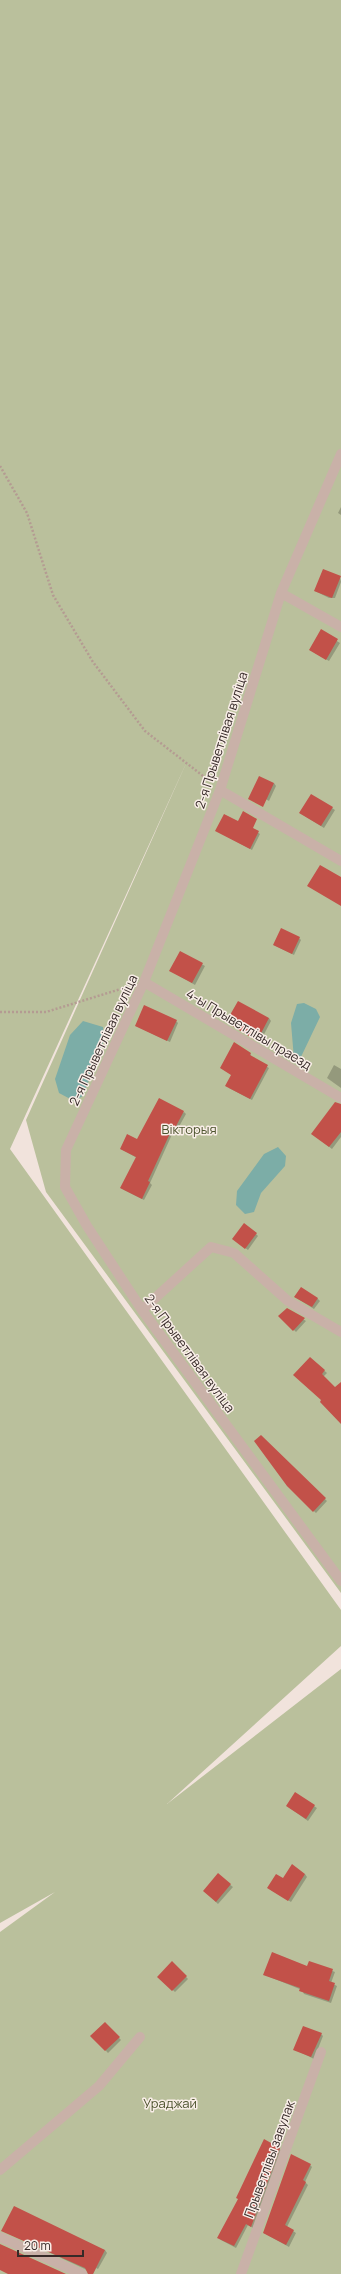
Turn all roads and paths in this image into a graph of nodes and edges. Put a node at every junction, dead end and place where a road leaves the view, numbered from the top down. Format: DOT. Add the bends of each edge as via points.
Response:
graph roads {
  1 [pos="341,454"];
  2 [pos="0,466"];
  3 [pos="281,593"];
  4 [pos="341,627"];
  5 [pos="220,790"];
  6 [pos="341,861"];
  7 [pos="144,982"];
  8 [pos="0,1012"];
  9 [pos="341,1098"];
  10 [pos="142,1310"];
  11 [pos="341,1332"];
  12 [pos="341,1581"];
  13 [pos="140,2037"];
  14 [pos="321,2052"];
  15 [pos="0,2170"];
  16 [pos="0,2237"];
  17 [pos="82,2274"];
  18 [pos="241,2274"];
  1 -- 3 [label="lane, 2-я Прыветлівая вуліца"];
  2 -- 5 [label="path" via="27,513 53,595 93,662 145,732"];
  3 -- 4 [label="lane"];
  3 -- 5 [label="lane, 2-я Прыветлівая вуліца"];
  5 -- 6 [label="lane"];
  5 -- 7 [label="lane, 2-я Прыветлівая вуліца"];
  7 -- 8 [label="path" via="46,1012"];
  7 -- 9 [label="lane, 4-ы Прыветлівы праезд"];
  7 -- 10 [label="lane, 2-я Прыветлівая вуліца" via="66,1150 65,1187 87,1226"];
  10 -- 11 [label="lane" via="211,1247 234,1253 288,1301"];
  10 -- 12 [label="lane, 2-я Прыветлівая вуліца"];
  13 -- 15 [label="lane" via="99,2086"];
  14 -- 18 [label="lane, Прыветлівы завулак"];
  16 -- 17 [label="lane"];
}
